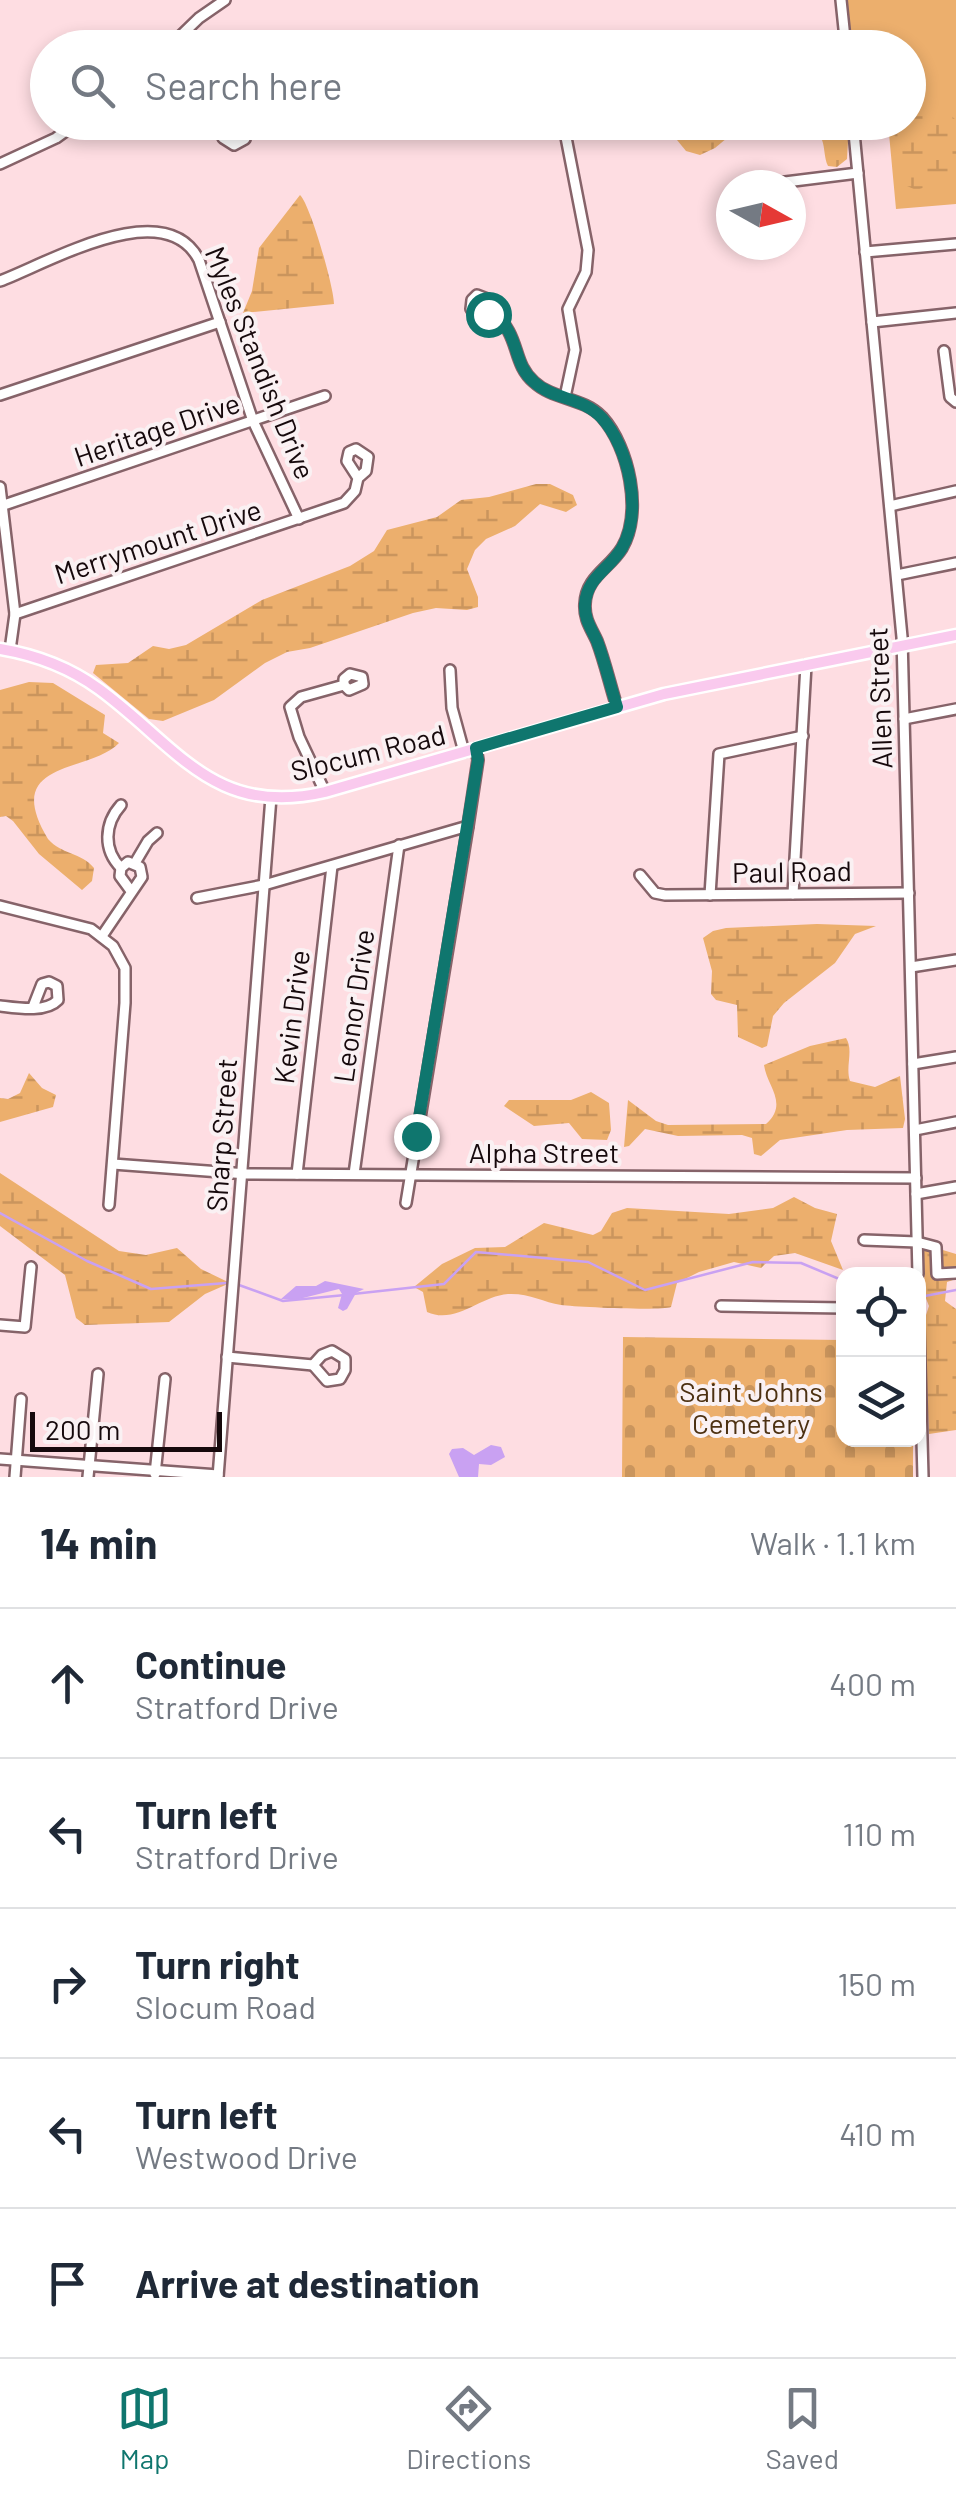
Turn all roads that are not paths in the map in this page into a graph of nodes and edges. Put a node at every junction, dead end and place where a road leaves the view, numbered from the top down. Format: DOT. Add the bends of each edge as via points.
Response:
graph roads {
  1 [pos="225,0"];
  2 [pos="842,0"];
  3 [pos="187,30"];
  4 [pos="844,30"];
  5 [pos="52,140"];
  6 [pos="567,140"];
  7 [pos="855,140"];
  8 [pos="0,164"];
  9 [pos="858,173"];
  10 [pos="806,179"];
  11 [pos="956,244"];
  12 [pos="865,252"];
  13 [pos="0,281"];
  14 [pos="492,311"];
  15 [pos="956,314"];
  16 [pos="220,322"];
  17 [pos="872,322"];
  18 [pos="944,351"];
  19 [pos="0,395"];
  20 [pos="324,396"];
  21 [pos="564,397"];
  22 [pos="956,402"];
  23 [pos="253,421"];
  24 [pos="358,478"];
  25 [pos="0,487"];
  26 [pos="956,491"];
  27 [pos="4,506"];
  28 [pos="890,506"];
  29 [pos="299,519"];
  30 [pos="956,562"];
  31 [pos="896,576"];
  32 [pos="15,614"];
  33 [pos="956,634"];
  34 [pos="902,645"];
  35 [pos="5,649"];
  36 [pos="806,665"];
  37 [pos="450,670"];
  38 [pos="344,685"];
  39 [pos="617,707"];
  40 [pos="956,710"];
  41 [pos="904,719"];
  42 [pos="803,736"];
  43 [pos="476,748"];
  44 [pos="464,752"];
  45 [pos="326,792"];
  46 [pos="271,797"];
  47 [pos="120,805"];
  48 [pos="468,826"];
  49 [pos="157,833"];
  50 [pos="399,845"];
  51 [pos="135,864"];
  52 [pos="332,866"];
  53 [pos="121,868"];
  54 [pos="640,875"];
  55 [pos="264,885"];
  56 [pos="131,891"];
  57 [pos="909,893"];
  58 [pos="793,894"];
  59 [pos="710,895"];
  60 [pos="197,898"];
  61 [pos="0,906"];
  62 [pos="102,936"];
  63 [pos="956,960"];
  64 [pos="911,968"];
  65 [pos="0,1006"];
  66 [pos="33,1007"];
  67 [pos="956,1057"];
  68 [pos="913,1064"];
  69 [pos="956,1122"];
  70 [pos="915,1130"];
  71 [pos="113,1164"];
  72 [pos="242,1174"];
  73 [pos="297,1174"];
  74 [pos="354,1174"];
  75 [pos="410,1174"];
  76 [pos="916,1178"];
  77 [pos="956,1187"];
  78 [pos="916,1194"];
  79 [pos="406,1204"];
  80 [pos="109,1205"];
  81 [pos="864,1240"];
  82 [pos="918,1242"];
  83 [pos="31,1266"];
  84 [pos="918,1267"];
  85 [pos="956,1273"];
  86 [pos="721,1306"];
  87 [pos="836,1308"];
  88 [pos="0,1325"];
  89 [pos="227,1357"];
  90 [pos="919,1357"];
  91 [pos="313,1365"];
  92 [pos="98,1374"];
  93 [pos="165,1379"];
  94 [pos="21,1399"];
  95 [pos="0,1460"];
  96 [pos="15,1461"];
  97 [pos="88,1471"];
  98 [pos="154,1475"];
  99 [pos="218,1476"];
  100 [pos="15,1477"];
  101 [pos="923,1477"];
  1 -- 3 [label="street"];
  2 -- 4 [label="street"];
  5 -- 8 [label="street"];
  6 -- 21 [label="street" via="588,250 586,272 568,310 575,350"];
  7 -- 9 [label="street, Allen Street"];
  9 -- 10 [label="street"];
  9 -- 12 [label="street, Allen Street"];
  11 -- 12 [label="street"];
  12 -- 17 [label="street, Allen Street"];
  13 -- 16 [label="street, Myles Standish Drive" via="125,234 160,231 192,248"];
  14 -- 21 [label="street" via="512,332 528,376"];
  15 -- 17 [label="street"];
  16 -- 19 [label="street"];
  16 -- 23 [label="street, Myles Standish Drive"];
  17 -- 28 [label="street, Allen Street"];
  18 -- 22 [label="street"];
  20 -- 23 [label="street, Heritage Drive"];
  21 -- 39 [label="street" via="602,418 617,440 632,505 628,532 590,583 585,607"];
  23 -- 27 [label="street, Heritage Drive"];
  23 -- 29 [label="street, Myles Standish Drive"];
  24 -- 29 [label="street, Merrymount Drive" via="349,500"];
  25 -- 27 [label="street"];
  26 -- 28 [label="street"];
  27 -- 32 [label="street"];
  28 -- 31 [label="street, Allen Street"];
  29 -- 32 [label="street, Merrymount Drive"];
  30 -- 31 [label="street"];
  31 -- 34 [label="street, Allen Street"];
  32 -- 35 [label="street"];
  33 -- 34 [label="main road, Slocum Road"];
  34 -- 36 [label="main road, Slocum Road"];
  34 -- 41 [label="street, Allen Street"];
  35 -- 46 [label="main road, Slocum Road" via="85,680 206,777"];
  36 -- 39 [label="main road, Slocum Road"];
  36 -- 42 [label="street"];
  37 -- 44 [label="street"];
  38 -- 45 [label="street" via="291,704"];
  39 -- 43 [label="main road, Slocum Road"];
  40 -- 41 [label="street"];
  41 -- 57 [label="street, Allen Street"];
  42 -- 58 [label="street"];
  42 -- 59 [label="street" via="719,754"];
  43 -- 44 [label="main road, Slocum Road"];
  43 -- 48 [label="street"];
  44 -- 45 [label="main road, Slocum Road"];
  45 -- 46 [label="main road, Slocum Road"];
  46 -- 55 [label="street, Sharp Street"];
  47 -- 53 [label="street" via="108,842"];
  48 -- 50 [label="street"];
  48 -- 75 [label="street"];
  49 -- 51 [label="street"];
  50 -- 52 [label="street"];
  50 -- 74 [label="street, Leonor Drive"];
  51 -- 53 [label="street"];
  51 -- 56 [label="street" via="142,875"];
  52 -- 55 [label="street"];
  52 -- 73 [label="street, Kevin Drive"];
  53 -- 56 [label="street"];
  54 -- 59 [label="street, Paul Road" via="655,893"];
  55 -- 60 [label="street"];
  55 -- 72 [label="street, Sharp Street"];
  56 -- 62 [label="street"];
  57 -- 58 [label="street, Paul Road"];
  57 -- 64 [label="street, Allen Street"];
  58 -- 59 [label="street, Paul Road"];
  61 -- 62 [label="street"];
  62 -- 71 [label="street" via="121,959 126,981"];
  63 -- 64 [label="street"];
  64 -- 68 [label="street, Allen Street"];
  65 -- 66 [label="street"];
  67 -- 68 [label="street"];
  68 -- 70 [label="street, Allen Street"];
  69 -- 70 [label="street"];
  70 -- 76 [label="street, Allen Street"];
  71 -- 72 [label="street, Alpha Street"];
  71 -- 80 [label="street"];
  72 -- 73 [label="street, Alpha Street"];
  72 -- 89 [label="street, Sharp Street"];
  73 -- 74 [label="street, Alpha Street"];
  74 -- 75 [label="street, Alpha Street"];
  75 -- 76 [label="street, Alpha Street"];
  75 -- 79 [label="street"];
  76 -- 78 [label="street, Allen Street"];
  77 -- 78 [label="street"];
  78 -- 82 [label="street, Allen Street"];
  81 -- 82 [label="street"];
  82 -- 84 [label="street, Allen Street"];
  82 -- 85 [label="street" via="936,1247 937,1274"];
  83 -- 88 [label="street" via="26,1326"];
  86 -- 87 [label="street"];
  89 -- 91 [label="street"];
  89 -- 99 [label="street, Sharp Street"];
  90 -- 101 [label="street"];
  92 -- 97 [label="street"];
  93 -- 98 [label="street"];
  94 -- 96 [label="street"];
  95 -- 96 [label="street"];
  96 -- 97 [label="street"];
  96 -- 100 [label="street"];
  97 -- 98 [label="street"];
  98 -- 99 [label="street"];
}
